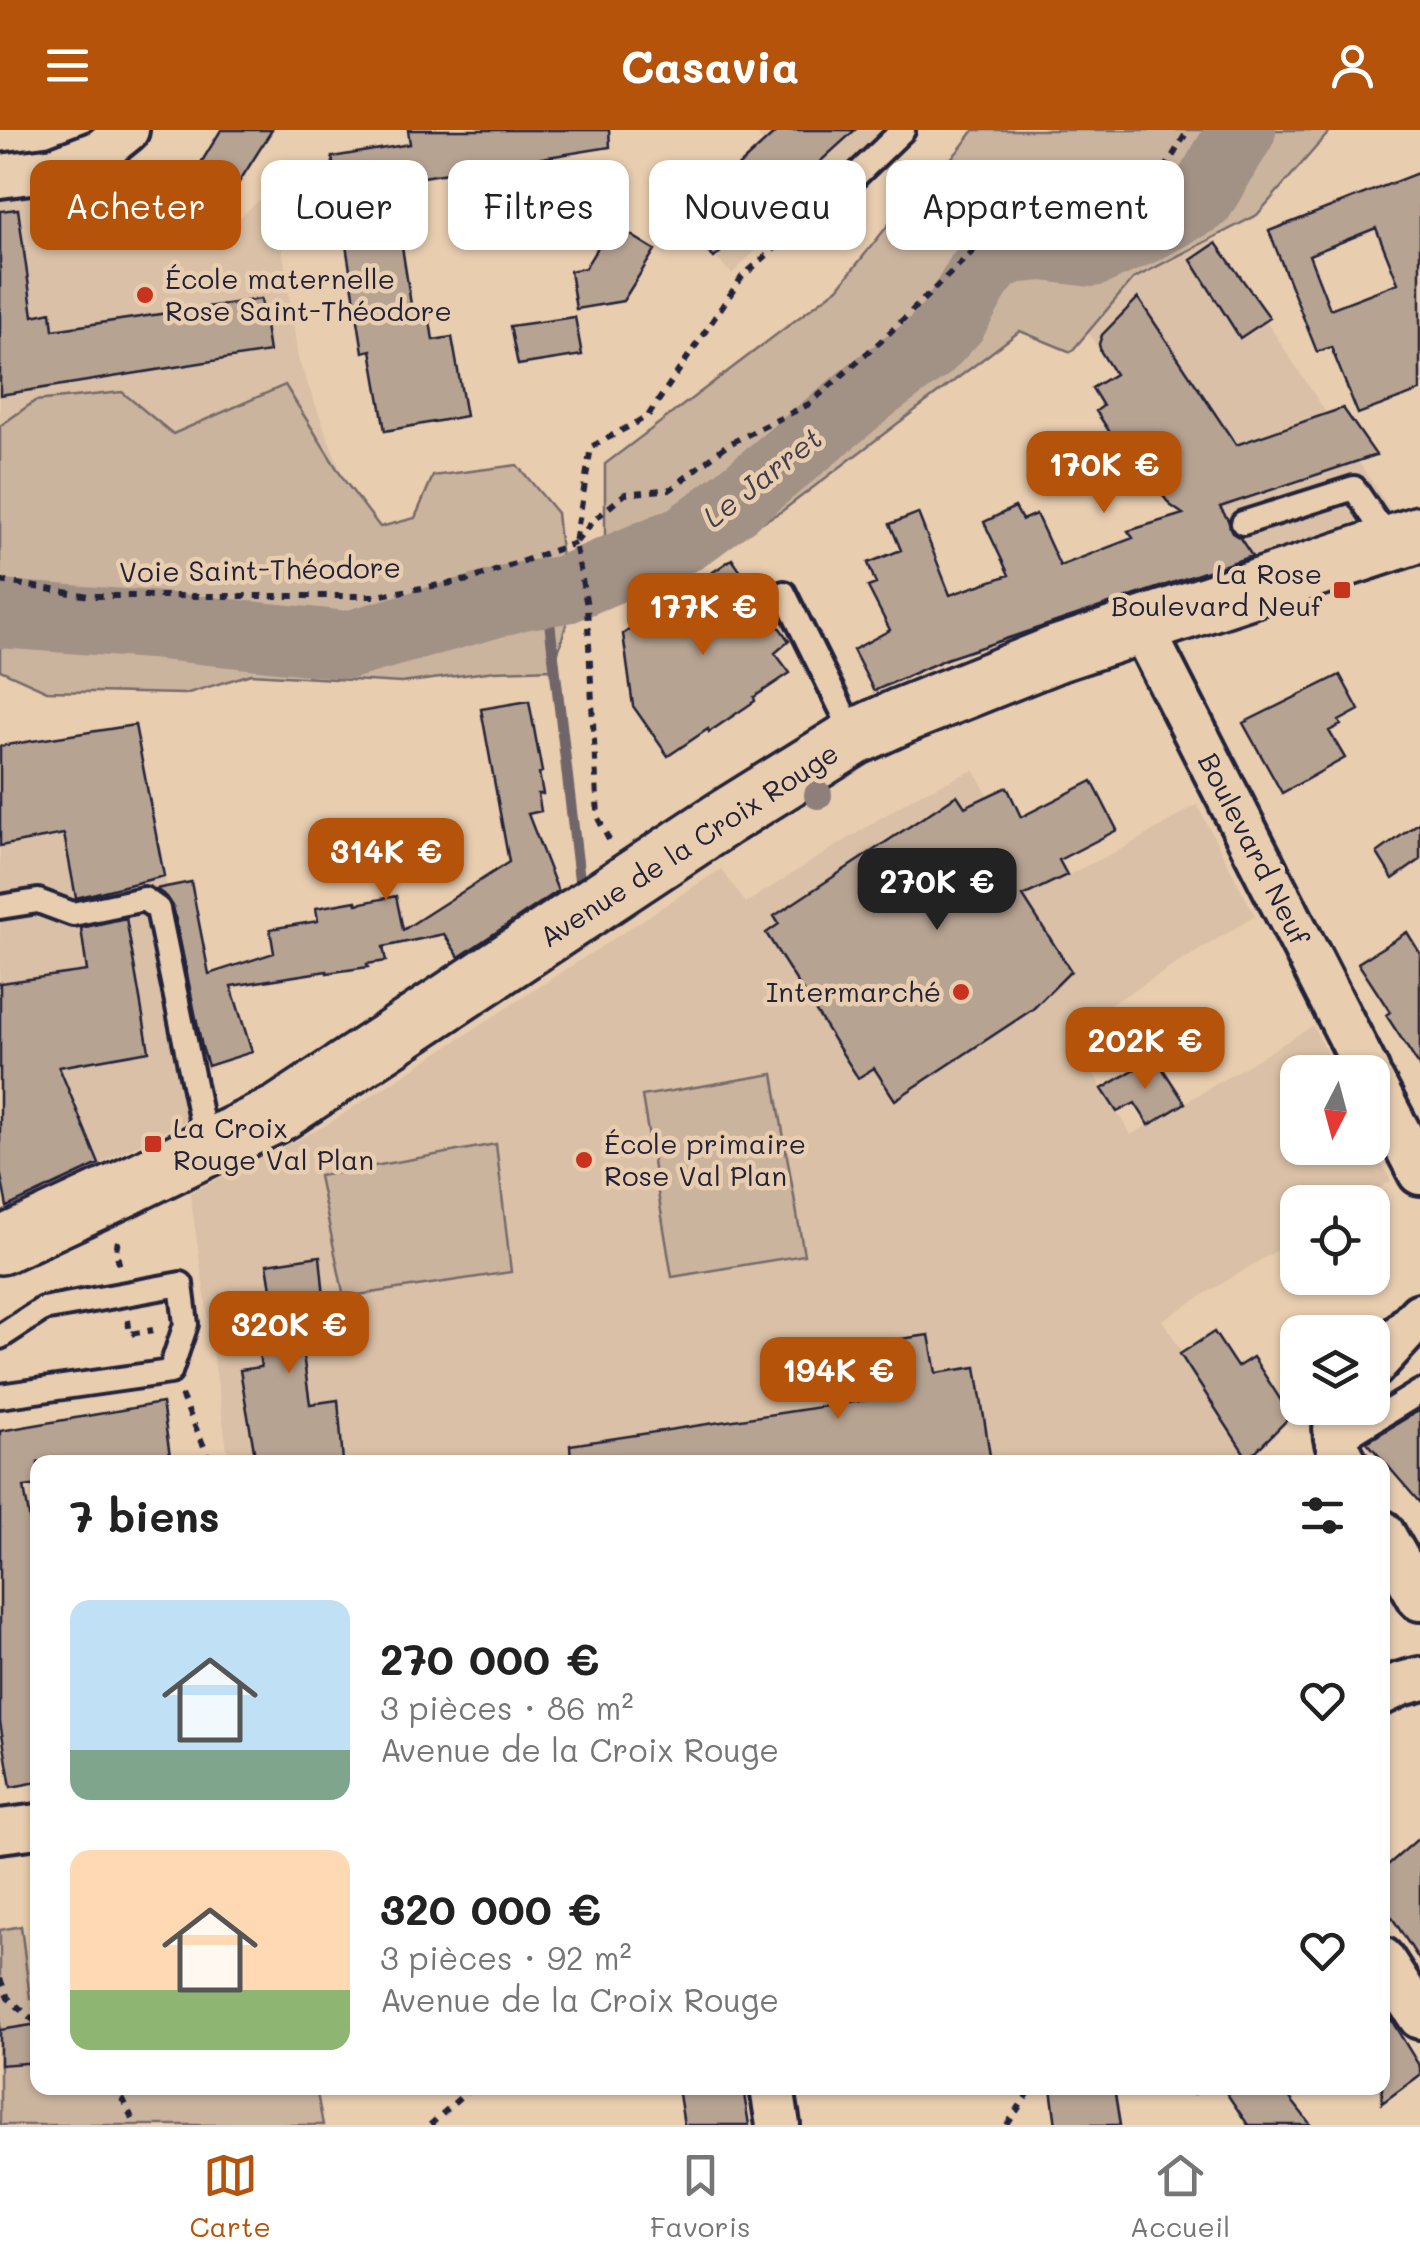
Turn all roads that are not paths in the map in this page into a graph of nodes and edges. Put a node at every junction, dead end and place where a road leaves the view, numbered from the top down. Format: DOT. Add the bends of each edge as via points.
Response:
graph roads {
  1 [pos="127,130"];
  2 [pos="903,130"];
  3 [pos="866,166"];
  4 [pos="0,176"];
  5 [pos="1243,523"];
  6 [pos="1406,538"];
  7 [pos="784,594"];
  8 [pos="1141,626"];
  9 [pos="855,737"];
  10 [pos="0,907"];
  11 [pos="1359,1055"];
  12 [pos="1390,1116"];
  13 [pos="208,1148"];
  14 [pos="1420,1173"];
  15 [pos="0,1246"];
  16 [pos="1420,1316"];
  17 [pos="0,1336"];
  18 [pos="1390,1348"];
  19 [pos="1420,1392"];
  20 [pos="0,1396"];
  21 [pos="1339,1444"];
  22 [pos="1390,1546"];
  23 [pos="1420,1599"];
  24 [pos="1420,1679"];
  25 [pos="1390,1689"];
  26 [pos="30,1827"];
  27 [pos="0,1831"];
  28 [pos="1390,1971"];
  29 [pos="1420,2017"];
  30 [pos="773,2095"];
  31 [pos="778,2125"];
  1 -- 4 [label="street" via="101,151 54,169"];
  2 -- 3 [label="lane"];
  5 -- 6 [label="lane" via="1354,488"];
  6 -- 8 [label="main road, Avenue de la Croix Rouge"];
  7 -- 9 [label="lane"];
  8 -- 9 [label="main road, Avenue de la Croix Rouge"];
  8 -- 11 [label="street, Boulevard Neuf"];
  9 -- 13 [label="main road, Avenue de la Croix Rouge" via="281,1112"];
  10 -- 13 [label="lane" via="38,901 73,914 144,898 158,908"];
  12 -- 14 [label="street"];
  13 -- 15 [label="main road, Avenue de la Croix Rouge"];
  16 -- 18 [label="street"];
  17 -- 20 [label="lane" via="43,1308 181,1284 186,1324 170,1372"];
  19 -- 21 [label="lane"];
  22 -- 23 [label="street"];
  24 -- 25 [label="street"];
  26 -- 27 [label="street"];
  28 -- 29 [label="street"];
  30 -- 31 [label="street"];
}
